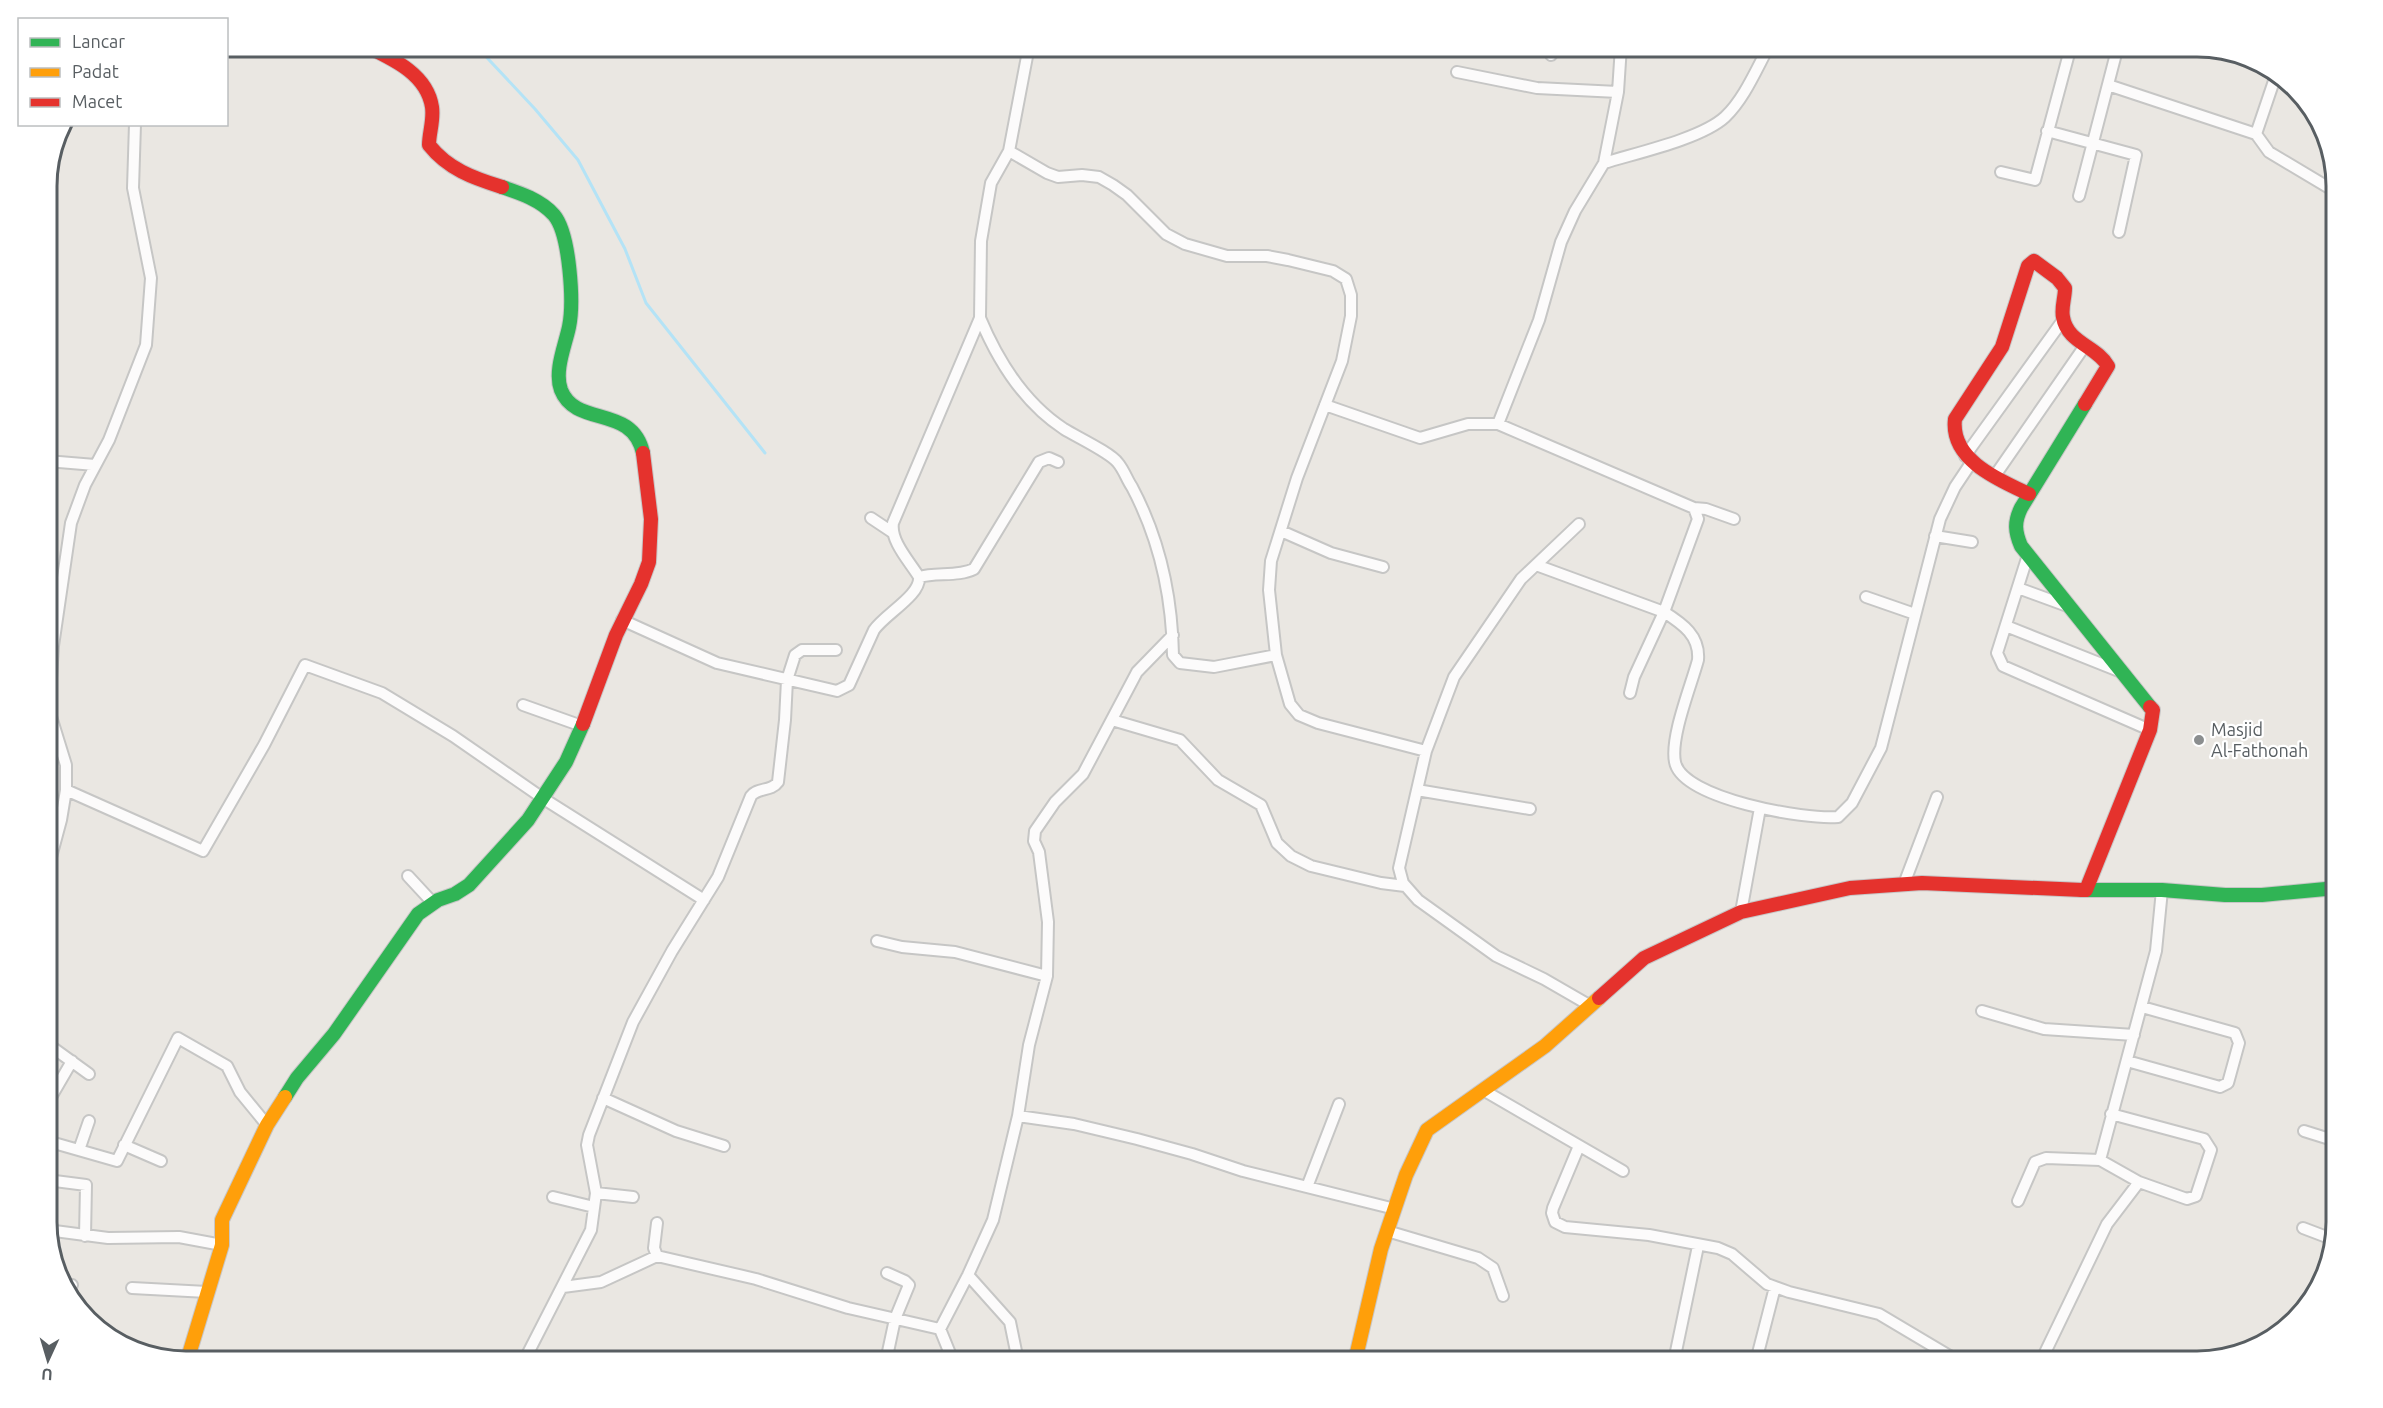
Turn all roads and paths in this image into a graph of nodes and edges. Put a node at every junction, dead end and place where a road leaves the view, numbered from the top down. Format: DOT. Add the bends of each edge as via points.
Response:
graph roads {
  1 [pos="387,57"];
  2 [pos="1027,57"];
  3 [pos="1620,57"];
  4 [pos="1763,57"];
  5 [pos="2068,57"];
  6 [pos="2115,57"];
  7 [pos="1457,72"];
  8 [pos="2273,83"];
  9 [pos="2108,85"];
  10 [pos="1618,92"];
  11 [pos="135,126"];
  12 [pos="2047,131"];
  13 [pos="2256,134"];
  14 [pos="2093,143"];
  15 [pos="1009,151"];
  16 [pos="1604,163"];
  17 [pos="2001,172"];
  18 [pos="2326,186"];
  19 [pos="2079,196"];
  20 [pos="2119,232"];
  21 [pos="980,318"];
  22 [pos="2062,320"];
  23 [pos="2084,347"];
  24 [pos="1325,405"];
  25 [pos="1498,424"];
  26 [pos="1968,459"];
  27 [pos="57,462"];
  28 [pos="1058,462"];
  29 [pos="95,465"];
  30 [pos="1994,477"];
  31 [pos="2029,494"];
  32 [pos="1694,508"];
  33 [pos="871,518"];
  34 [pos="1734,519"];
  35 [pos="1579,524"];
  36 [pos="1281,531"];
  37 [pos="892,532"];
  38 [pos="1935,536"];
  39 [pos="1972,542"];
  40 [pos="2028,555"];
  41 [pos="1536,565"];
  42 [pos="1383,567"];
  43 [pos="919,577"];
  44 [pos="2019,588"];
  45 [pos="1866,597"];
  46 [pos="2070,607"];
  47 [pos="1664,612"];
  48 [pos="1914,614"];
  49 [pos="57,619"];
  50 [pos="622,620"];
  51 [pos="2006,626"];
  52 [pos="1173,635"];
  53 [pos="836,650"];
  54 [pos="1276,655"];
  55 [pos="2124,674"];
  56 [pos="787,680"];
  57 [pos="1630,693"];
  58 [pos="523,705"];
  59 [pos="1112,720"];
  60 [pos="582,726"];
  61 [pos="2150,730"];
  62 [pos="57,736"];
  63 [pos="1426,751"];
  64 [pos="66,790"];
  65 [pos="1418,790"];
  66 [pos="1937,797"];
  67 [pos="543,799"];
  68 [pos="1760,808"];
  69 [pos="1530,809"];
  70 [pos="57,833"];
  71 [pos="408,876"];
  72 [pos="1904,884"];
  73 [pos="1405,886"];
  74 [pos="2326,889"];
  75 [pos="2086,890"];
  76 [pos="2162,890"];
  77 [pos="704,900"];
  78 [pos="433,903"];
  79 [pos="1741,912"];
  80 [pos="877,941"];
  81 [pos="1047,976"];
  82 [pos="1589,1005"];
  83 [pos="2142,1006"];
  84 [pos="1982,1011"];
  85 [pos="2134,1035"];
  86 [pos="57,1051"];
  87 [pos="72,1061"];
  88 [pos="2127,1061"];
  89 [pos="89,1074"];
  90 [pos="57,1087"];
  91 [pos="1484,1090"];
  92 [pos="603,1098"];
  93 [pos="1339,1104"];
  94 [pos="2111,1114"];
  95 [pos="1018,1116"];
  96 [pos="89,1121"];
  97 [pos="267,1125"];
  98 [pos="2304,1131"];
  99 [pos="2326,1138"];
  100 [pos="57,1144"];
  101 [pos="124,1145"];
  102 [pos="724,1146"];
  103 [pos="1579,1146"];
  104 [pos="79,1150"];
  105 [pos="2100,1160"];
  106 [pos="161,1161"];
  107 [pos="1623,1171"];
  108 [pos="57,1181"];
  109 [pos="2139,1182"];
  110 [pos="1307,1187"];
  111 [pos="596,1193"];
  112 [pos="553,1197"];
  113 [pos="633,1197"];
  114 [pos="2018,1201"];
  115 [pos="594,1207"];
  116 [pos="1395,1209"];
  117 [pos="657,1223"];
  118 [pos="2303,1228"];
  119 [pos="57,1232"];
  120 [pos="1387,1232"];
  121 [pos="85,1236"];
  122 [pos="2325,1236"];
  123 [pos="222,1245"];
  124 [pos="1698,1246"];
  125 [pos="657,1256"];
  126 [pos="887,1273"];
  127 [pos="968,1275"];
  128 [pos="563,1287"];
  129 [pos="1775,1287"];
  130 [pos="132,1288"];
  131 [pos="207,1292"];
  132 [pos="1503,1296"];
  133 [pos="895,1319"];
  134 [pos="940,1329"];
  135 [pos="190,1351"];
  136 [pos="530,1351"];
  137 [pos="888,1351"];
  138 [pos="949,1351"];
  139 [pos="1016,1351"];
  140 [pos="1358,1351"];
  141 [pos="1676,1351"];
  142 [pos="1759,1351"];
  143 [pos="1941,1351"];
  144 [pos="2047,1351"];
  1 -- 50 [label="street" via="424,83 432,109 429,145 440,160 493,186 543,204 562,229 571,314 561,389 576,407 637,433 644,458 652,545 649,566"];
  2 -- 15 [label="street"];
  3 -- 10 [label="street"];
  4 -- 16 [label="street" via="1734,106 1715,125"];
  5 -- 12 [label="street"];
  6 -- 9 [label="street"];
  7 -- 10 [label="street" via="1537,88"];
  8 -- 13 [label="street"];
  9 -- 13 [label="street"];
  9 -- 14 [label="street"];
  10 -- 16 [label="street"];
  11 -- 29 [label="street" via="133,188 151,278 146,345 109,440"];
  12 -- 14 [label="street"];
  12 -- 17 [label="street" via="2035,180"];
  13 -- 18 [label="street" via="2269,152"];
  14 -- 19 [label="street"];
  14 -- 20 [label="street" via="2136,155"];
  15 -- 21 [label="street" via="991,183 983,230"];
  15 -- 24 [label="street" via="1058,177 1099,177 1127,195 1166,234 1185,244 1227,256 1288,260 1333,271 1346,279 1351,316 1342,361"];
  16 -- 25 [label="street" via="1561,242 1539,320"];
  21 -- 37 [label="street" via="916,465"];
  21 -- 52 [label="street" via="1015,383 1062,427 1118,462 1144,510 1158,554"];
  22 -- 23 [label="street"];
  22 -- 26 [label="street"];
  22 -- 26 [label="street" via="2065,288 2032,261 2002,347 1955,419 1955,432"];
  23 -- 30 [label="street"];
  23 -- 31 [label="street" via="2106,360 2108,366"];
  24 -- 25 [label="street" via="1420,438 1468,424"];
  24 -- 36 [label="street"];
  25 -- 32 [label="street"];
  26 -- 30 [label="street"];
  26 -- 38 [label="street"];
  27 -- 29 [label="street"];
  28 -- 43 [label="street" via="1048,458 1039,462 974,569"];
  29 -- 49 [label="street" via="71,523"];
  30 -- 31 [label="street"];
  31 -- 40 [label="street" via="2014,525"];
  32 -- 34 [label="street"];
  32 -- 47 [label="street" via="1698,519"];
  33 -- 37 [label="street"];
  35 -- 41 [label="street"];
  36 -- 42 [label="street" via="1331,553"];
  36 -- 54 [label="street" via="1269,578"];
  37 -- 43 [label="street"];
  38 -- 39 [label="street"];
  38 -- 48 [label="street"];
  40 -- 44 [label="street"];
  40 -- 46 [label="street"];
  41 -- 47 [label="street"];
  41 -- 63 [label="street" via="1521,579 1454,677"];
  43 -- 56 [label="street" via="916,590 879,622 844,689 837,691"];
  44 -- 46 [label="street"];
  44 -- 51 [label="street"];
  45 -- 48 [label="street"];
  46 -- 55 [label="street"];
  47 -- 57 [label="street"];
  47 -- 68 [label="street" via="1689,631 1699,651 1674,745 1675,765 1697,787"];
  48 -- 68 [label="street" via="1881,748 1852,803 1838,817 1823,819"];
  50 -- 56 [label="street" via="717,663"];
  50 -- 60 [label="street"];
  51 -- 55 [label="street"];
  51 -- 61 [label="street" via="1997,653 2003,666"];
  52 -- 54 [label="street" via="1173,655 1180,663 1214,667"];
  52 -- 59 [label="street" via="1137,672"];
  53 -- 56 [label="street" via="799,651"];
  54 -- 63 [label="street" via="1290,704 1299,715"];
  55 -- 61 [label="street" via="2153,710"];
  56 -- 77 [label="street" via="778,782 753,793 718,877"];
  58 -- 60 [label="street"];
  59 -- 73 [label="street" via="1180,740 1218,780 1261,805 1277,843 1291,856 1311,866"];
  59 -- 81 [label="street" via="1083,774 1055,802 1034,833 1048,921"];
  60 -- 67 [label="street"];
  61 -- 75 [label="street"];
  62 -- 64 [label="street" via="66,765"];
  63 -- 65 [label="street"];
  64 -- 67 [label="street" via="203,851 305,665 382,693 453,736"];
  64 -- 70 [label="street"];
  65 -- 69 [label="street"];
  65 -- 73 [label="street" via="1399,868"];
  66 -- 72 [label="street"];
  67 -- 77 [label="street"];
  67 -- 78 [label="street" via="469,885"];
  68 -- 79 [label="street"];
  71 -- 78 [label="street"];
  72 -- 75 [label="street"];
  72 -- 79 [label="street" via="1850,888"];
  73 -- 82 [label="street" via="1418,900 1496,956"];
  74 -- 76 [label="street" via="2253,895"];
  75 -- 76 [label="street"];
  76 -- 83 [label="street" via="2156,951"];
  77 -- 92 [label="street" via="633,1022"];
  78 -- 97 [label="street" via="418,914"];
  79 -- 82 [label="street" via="1644,958"];
  80 -- 81 [label="street" via="955,952"];
  81 -- 95 [label="street" via="1029,1045"];
  82 -- 91 [label="street" via="1545,1046"];
  83 -- 85 [label="street"];
  83 -- 88 [label="street" via="2235,1034 2239,1043 2228,1083 2220,1087"];
  84 -- 85 [label="street" via="2044,1029"];
  85 -- 88 [label="street"];
  86 -- 87 [label="street"];
  87 -- 89 [label="street"];
  87 -- 90 [label="street"];
  88 -- 94 [label="street"];
  91 -- 103 [label="street"];
  91 -- 116 [label="street" via="1427,1130"];
  92 -- 102 [label="street" via="676,1131"];
  92 -- 111 [label="street" via="587,1144"];
  93 -- 110 [label="street"];
  94 -- 105 [label="street"];
  94 -- 109 [label="street" via="2204,1139 2211,1150 2193,1199"];
  95 -- 110 [label="street" via="1137,1139"];
  95 -- 127 [label="street" via="993,1220"];
  96 -- 104 [label="street"];
  97 -- 101 [label="street" via="240,1092 227,1066 178,1038"];
  97 -- 123 [label="street" via="228,1203 222,1220"];
  98 -- 99 [label="street"];
  100 -- 104 [label="street"];
  101 -- 104 [label="street" via="117,1161"];
  101 -- 106 [label="street"];
  103 -- 107 [label="street"];
  103 -- 124 [label="street" via="1552,1208 1555,1222 1565,1227 1649,1235"];
  105 -- 109 [label="street"];
  105 -- 114 [label="street" via="2046,1158 2035,1162"];
  108 -- 121 [label="street" via="83,1184 88,1189"];
  109 -- 144 [label="street" via="2107,1224"];
  110 -- 116 [label="street"];
  111 -- 113 [label="street"];
  111 -- 115 [label="street"];
  112 -- 115 [label="street"];
  115 -- 128 [label="street" via="591,1230"];
  116 -- 120 [label="street"];
  117 -- 125 [label="street"];
  118 -- 122 [label="street"];
  119 -- 121 [label="street"];
  120 -- 132 [label="street" via="1478,1258 1493,1268"];
  120 -- 140 [label="street"];
  121 -- 123 [label="street" via="179,1237"];
  123 -- 131 [label="street"];
  124 -- 129 [label="street" via="1732,1254"];
  124 -- 141 [label="street"];
  125 -- 128 [label="street" via="601,1282"];
  125 -- 133 [label="street" via="756,1279"];
  126 -- 133 [label="street" via="909,1285"];
  127 -- 134 [label="street"];
  127 -- 139 [label="street" via="1010,1322"];
  128 -- 136 [label="street"];
  129 -- 142 [label="street"];
  129 -- 143 [label="street" via="1879,1314"];
  130 -- 131 [label="street"];
  131 -- 135 [label="street"];
  133 -- 134 [label="street"];
  133 -- 137 [label="street"];
  134 -- 138 [label="street"];
}
